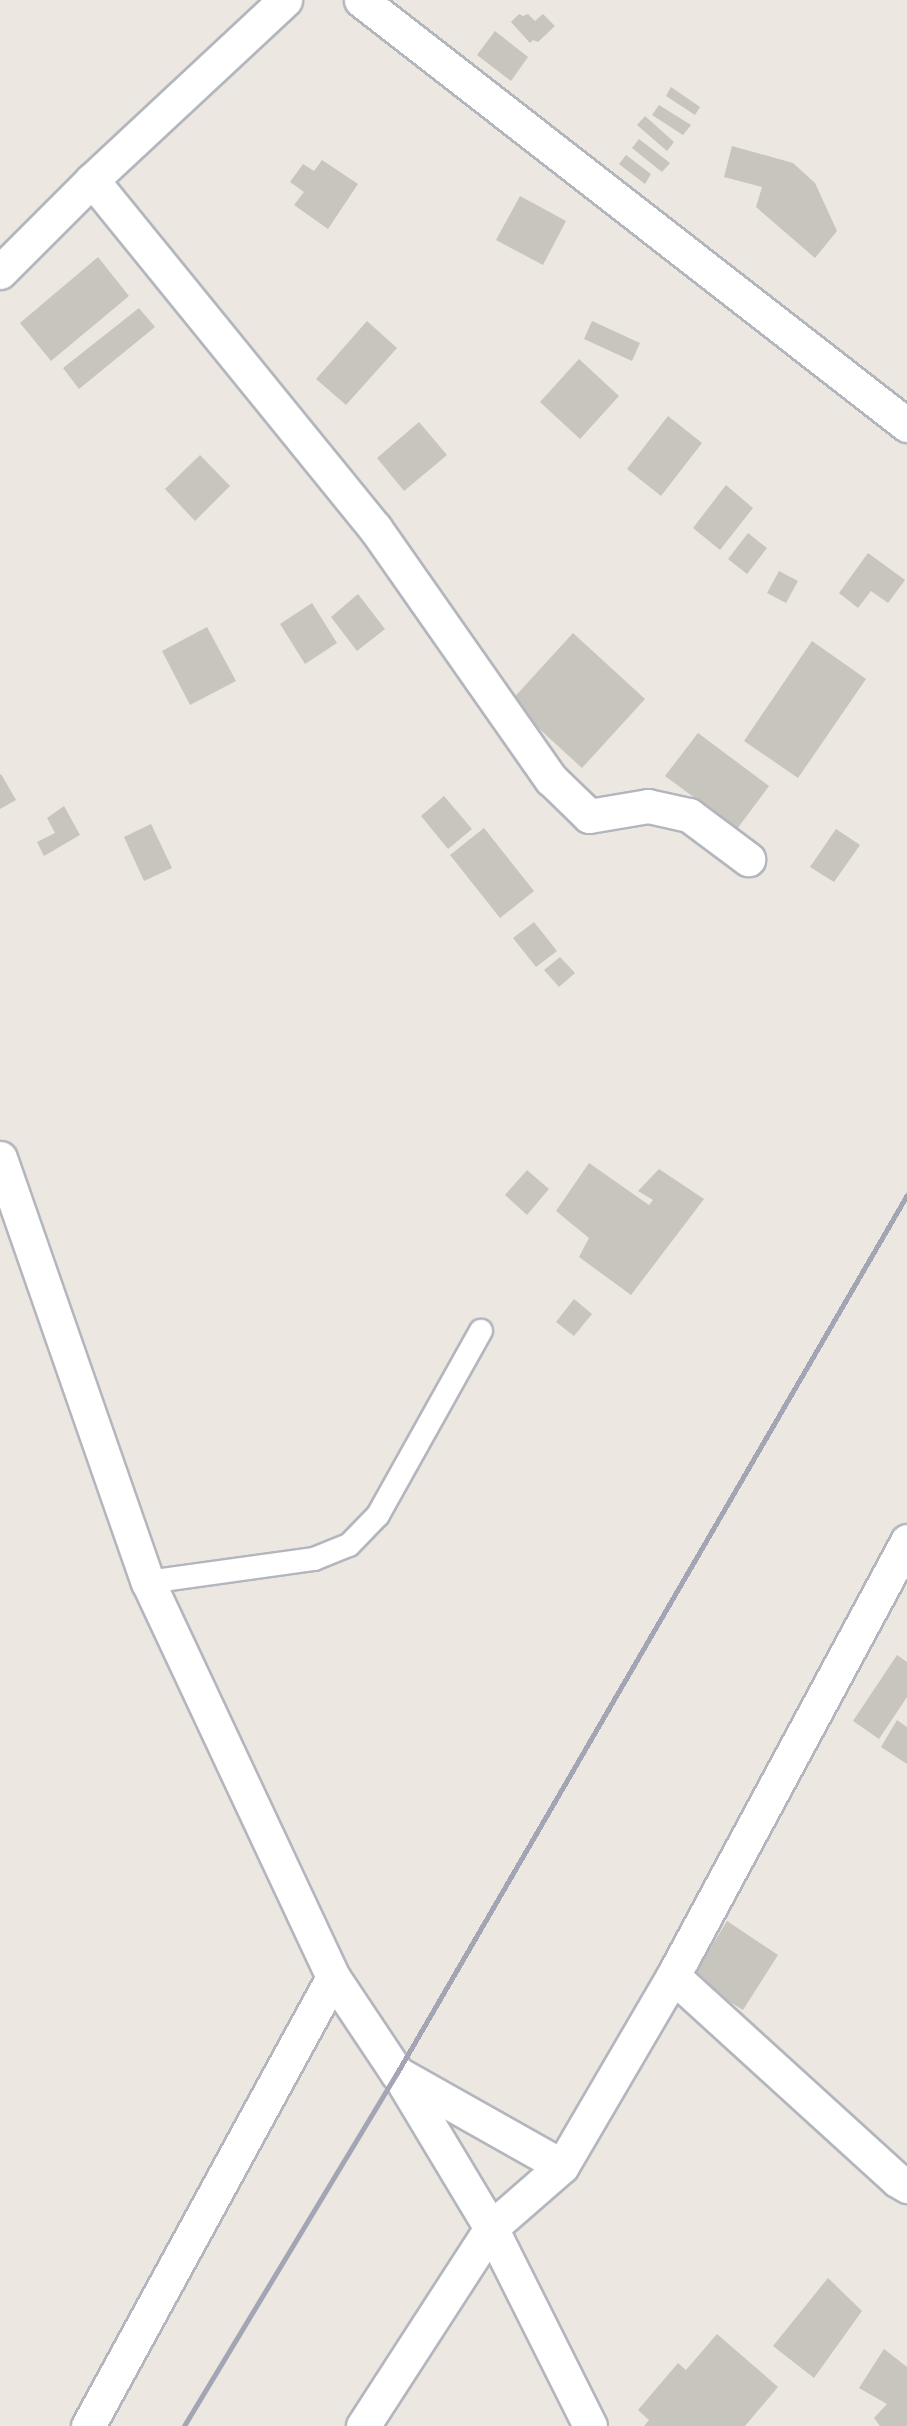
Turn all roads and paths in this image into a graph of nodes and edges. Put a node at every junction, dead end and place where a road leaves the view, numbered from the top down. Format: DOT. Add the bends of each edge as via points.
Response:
graph roads {
  1 [pos="285,0"];
  2 [pos="361,0"];
  3 [pos="92,180"];
  4 [pos="0,272"];
  5 [pos="907,425"];
  6 [pos="748,859"];
  7 [pos="0,1158"];
  8 [pos="481,1331"];
  9 [pos="907,1541"];
  10 [pos="148,1582"];
  11 [pos="673,1976"];
  12 [pos="333,1977"];
  13 [pos="398,2073"];
  14 [pos="562,2166"];
  15 [pos="907,2186"];
  16 [pos="491,2228"];
  17 [pos="88,2426"];
  18 [pos="363,2426"];
  19 [pos="590,2426"];
  1 -- 3 [label="street"];
  2 -- 5 [label="street"];
  3 -- 4 [label="street"];
  3 -- 6 [label="street" via="375,528 551,779 589,816 648,806 689,815"];
  7 -- 10 [label="street"];
  8 -- 10 [label="lane" via="378,1515 349,1545 314,1559"];
  9 -- 11 [label="street"];
  10 -- 12 [label="street"];
  11 -- 14 [label="street"];
  11 -- 15 [label="street"];
  12 -- 13 [label="street"];
  12 -- 17 [label="street"];
  13 -- 14 [label="street"];
  13 -- 16 [label="street"];
  14 -- 16 [label="street"];
  16 -- 18 [label="street"];
  16 -- 19 [label="street"];
}
